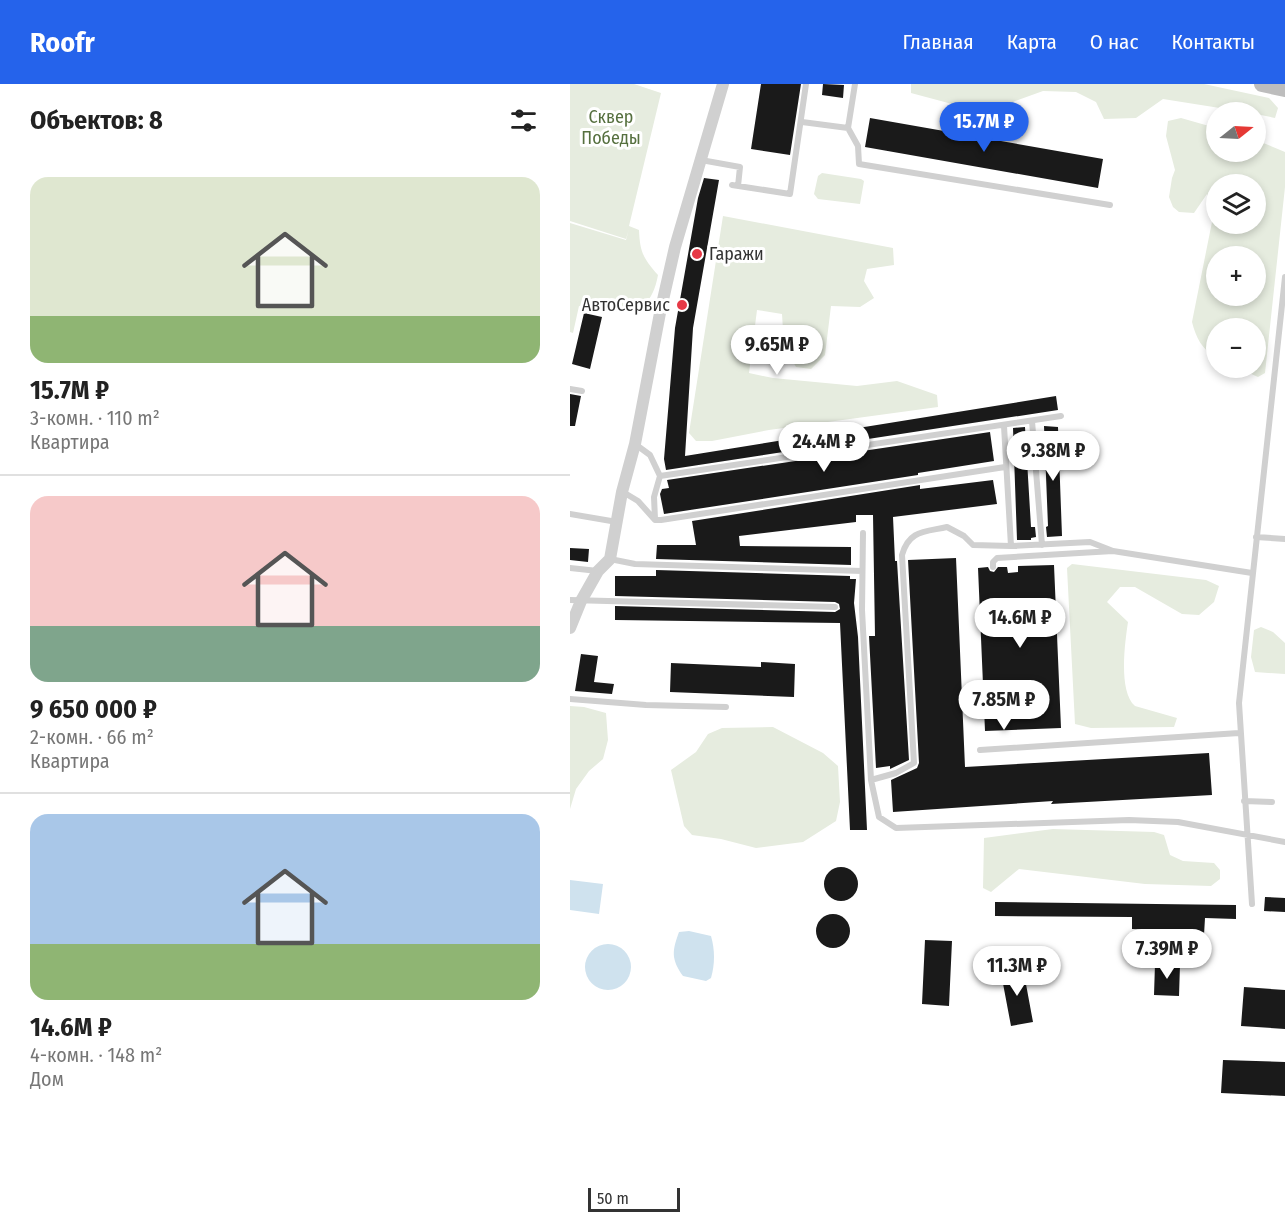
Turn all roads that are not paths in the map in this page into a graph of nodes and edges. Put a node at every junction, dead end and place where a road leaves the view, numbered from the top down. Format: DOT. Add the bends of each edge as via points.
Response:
graph roads {
  1 [pos="723,84"];
  2 [pos="806,84"];
  3 [pos="855,84"];
  4 [pos="1262,84"];
  5 [pos="1285,88"];
  6 [pos="802,122"];
  7 [pos="848,129"];
  8 [pos="701,160"];
  9 [pos="1110,205"];
  10 [pos="1285,277"];
  11 [pos="1284,296"];
  12 [pos="1276,374"];
  13 [pos="1285,378"];
  14 [pos="570,388"];
  15 [pos="582,391"];
  16 [pos="1061,416"];
  17 [pos="1032,421"];
  18 [pos="1004,426"];
  19 [pos="635,444"];
  20 [pos="1005,467"];
  21 [pos="660,476"];
  22 [pos="622,492"];
  23 [pos="570,514"];
  24 [pos="655,520"];
  25 [pos="617,523"];
  26 [pos="863,532"];
  27 [pos="1256,537"];
  28 [pos="1285,539"];
  29 [pos="1042,545"];
  30 [pos="1011,546"];
  31 [pos="1113,552"];
  32 [pos="610,559"];
  33 [pos="993,567"];
  34 [pos="570,568"];
  35 [pos="598,571"];
  36 [pos="862,571"];
  37 [pos="1252,573"];
  38 [pos="575,601"];
  39 [pos="836,607"];
  40 [pos="570,628"];
  41 [pos="570,699"];
  42 [pos="726,707"];
  43 [pos="1239,733"];
  44 [pos="980,750"];
  45 [pos="871,780"];
  46 [pos="1244,801"];
  47 [pos="1272,802"];
  48 [pos="1246,836"];
  49 [pos="1285,842"];
  50 [pos="1252,904"];
  1 -- 8 [label="street"];
  2 -- 6 [label="lane"];
  3 -- 7 [label="lane"];
  4 -- 5 [label="main road"];
  6 -- 7 [label="lane"];
  6 -- 8 [label="lane" via="790,194 735,185 740,167"];
  7 -- 9 [label="lane" via="858,146 859,164"];
  8 -- 19 [label="street" via="670,269"];
  10 -- 11 [label="lane"];
  11 -- 12 [label="lane"];
  12 -- 13 [label="lane"];
  12 -- 27 [label="lane"];
  14 -- 15 [label="lane"];
  16 -- 17 [label="lane"];
  17 -- 18 [label="lane"];
  17 -- 29 [label="lane"];
  18 -- 20 [label="lane"];
  18 -- 21 [label="lane"];
  19 -- 21 [label="lane" via="650,455"];
  19 -- 22 [label="street"];
  20 -- 24 [label="lane"];
  20 -- 30 [label="lane"];
  21 -- 24 [label="lane" via="654,496"];
  22 -- 24 [label="lane" via="638,501"];
  22 -- 25 [label="street"];
  23 -- 25 [label="lane"];
  25 -- 32 [label="street"];
  26 -- 36 [label="lane"];
  27 -- 28 [label="lane"];
  27 -- 37 [label="lane"];
  29 -- 30 [label="lane"];
  29 -- 31 [label="lane" via="1090,542"];
  30 -- 45 [label="lane" via="973,545 947,527 913,536 905,545 902,555 914,763"];
  31 -- 33 [label="lane" via="997,558"];
  31 -- 37 [label="lane"];
  32 -- 35 [label="street"];
  32 -- 36 [label="lane" via="635,564"];
  34 -- 35 [label="lane"];
  35 -- 38 [label="street"];
  36 -- 45 [label="lane"];
  37 -- 43 [label="lane"];
  38 -- 39 [label="lane"];
  38 -- 40 [label="street"];
  41 -- 42 [label="lane"];
  43 -- 44 [label="lane"];
  43 -- 46 [label="lane"];
  45 -- 48 [label="lane" via="879,818 896,828 1129,820 1178,822"];
  46 -- 47 [label="lane"];
  46 -- 48 [label="lane"];
  48 -- 49 [label="lane"];
  48 -- 50 [label="lane"];
}
